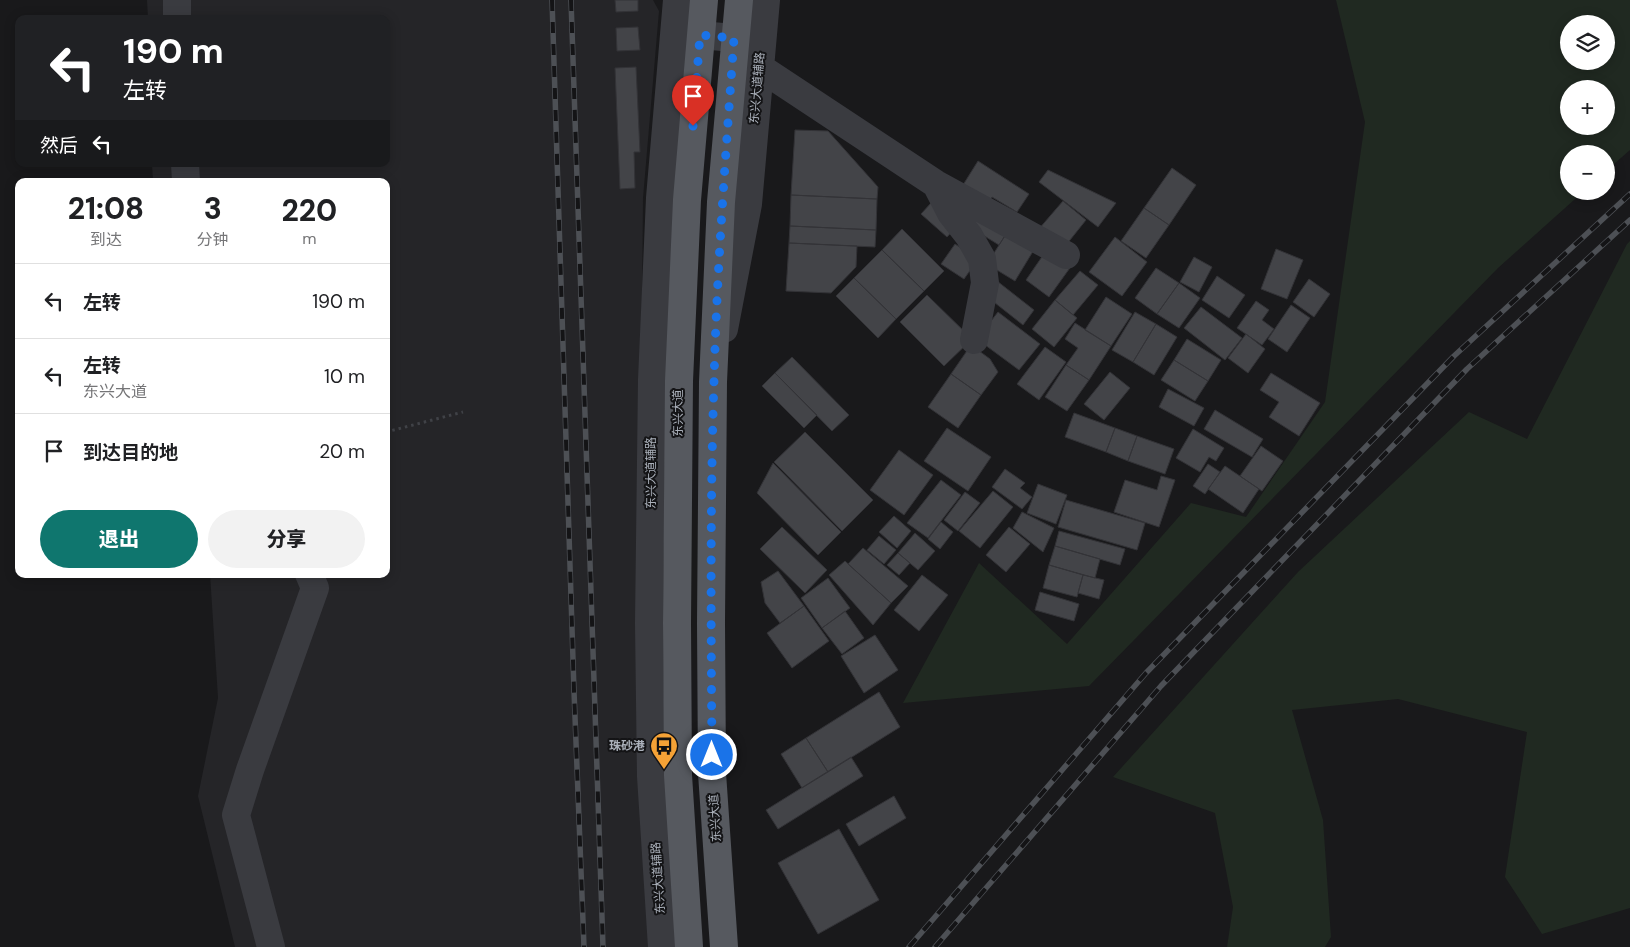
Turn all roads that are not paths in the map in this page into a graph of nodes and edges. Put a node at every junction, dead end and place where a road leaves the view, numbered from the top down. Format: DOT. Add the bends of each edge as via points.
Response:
graph roads {
  1 [pos="177,0"];
  2 [pos="704,0"];
  3 [pos="739,0"];
  4 [pos="766,0"];
  5 [pos="676,6"];
  6 [pos="177,15"];
  7 [pos="700,35"];
  8 [pos="734,38"];
  9 [pos="759,67"];
  10 [pos="936,184"];
  11 [pos="1066,255"];
  12 [pos="974,340"];
  13 [pos="714,382"];
  14 [pos="678,515"];
  15 [pos="650,565"];
  16 [pos="311,578"];
  17 [pos="657,875"];
  18 [pos="271,947"];
  19 [pos="662,947"];
  20 [pos="682,947"];
  21 [pos="689,947"];
  22 [pos="724,947"];
  1 -- 6 [label="street"];
  2 -- 7 [label="main road, 东兴大道"];
  3 -- 8 [label="main road, 东兴大道"];
  4 -- 9 [label="street, 东兴大道辅路"];
  5 -- 7 [label="street"];
  5 -- 15 [label="street, 东兴大道辅路" via="660,198 652,380"];
  7 -- 8 [label="street"];
  7 -- 14 [label="main road, 东兴大道" via="686,209 679,381"];
  8 -- 9 [label="street"];
  8 -- 13 [label="main road, 东兴大道" via="721,202"];
  9 -- 10 [label="street"];
  9 -- 13 [label="street, 东兴大道辅路" via="748,204"];
  10 -- 11 [label="street"];
  10 -- 12 [label="street" via="951,214 982,259 985,283"];
  13 -- 22 [label="main road, 东兴大道" via="712,773"];
  14 -- 15 [label="street"];
  14 -- 21 [label="main road, 东兴大道" via="678,775"];
  15 -- 17 [label="street, 东兴大道辅路" via="651,776"];
  16 -- 18 [label="street" via="315,588 236,815"];
  17 -- 19 [label="street, 东兴大道辅路"];
  17 -- 20 [label="street"];
}
